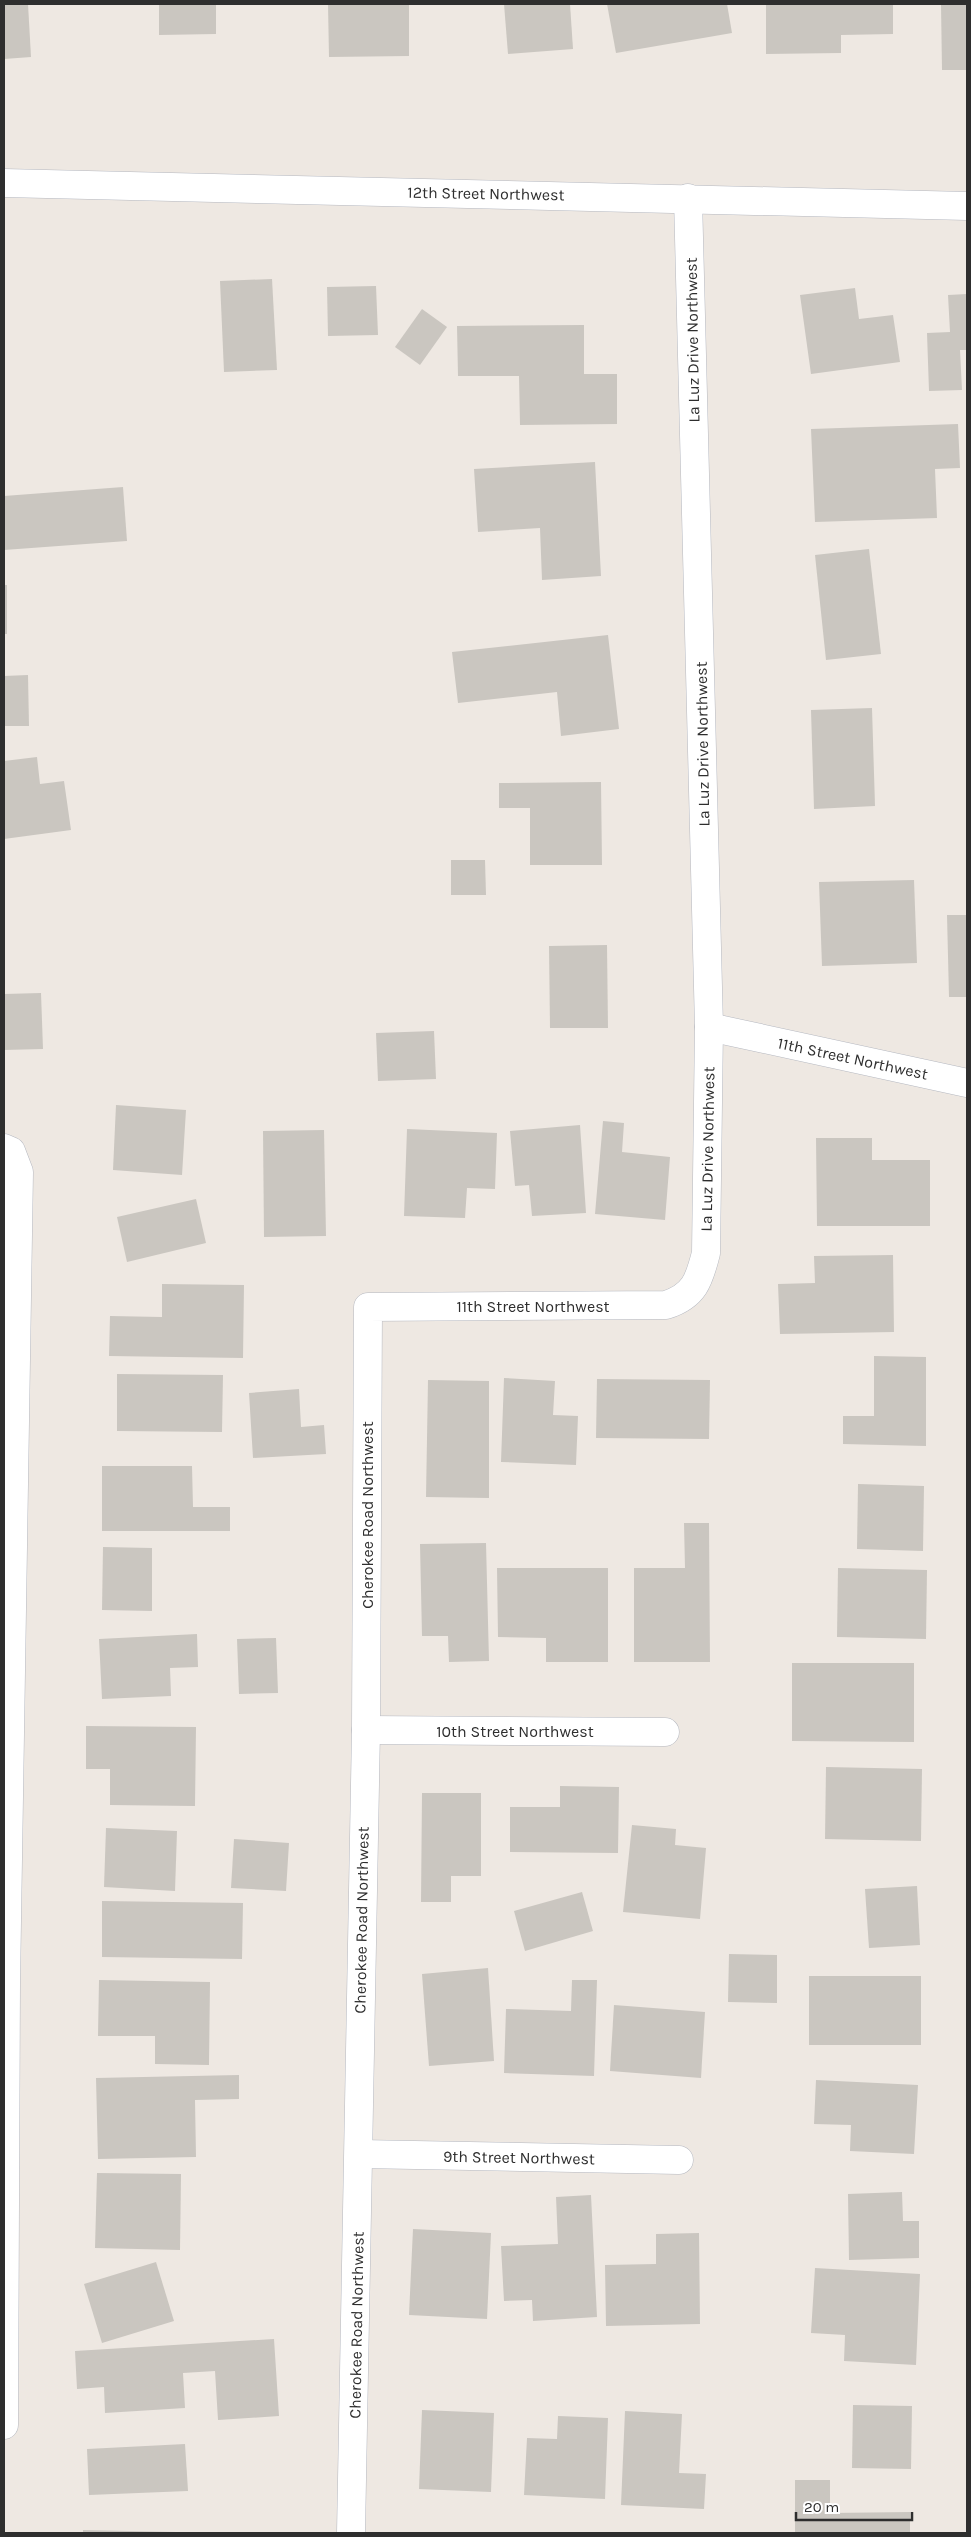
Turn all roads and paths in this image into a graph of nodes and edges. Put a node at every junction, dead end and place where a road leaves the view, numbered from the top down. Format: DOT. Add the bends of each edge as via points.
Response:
graph roads {
  1 [pos="4,183"];
  2 [pos="688,198"];
  3 [pos="967,206"];
  4 [pos="708,1027"];
  5 [pos="967,1083"];
  6 [pos="4,1148"];
  7 [pos="693,1288"];
  8 [pos="368,1307"];
  9 [pos="366,1730"];
  10 [pos="665,1732"];
  11 [pos="360,2154"];
  12 [pos="679,2160"];
  13 [pos="4,2425"];
  14 [pos="351,2533"];
  1 -- 2 [label="street, 12th Street Northwest"];
  2 -- 3 [label="street, 12th Street Northwest"];
  2 -- 4 [label="street, La Luz Drive Northwest"];
  4 -- 5 [label="street, 11th Street Northwest"];
  4 -- 7 [label="street, La Luz Drive Northwest" via="706,1254 702,1272"];
  6 -- 13 [label="street" via="11,1151 19,1172 6,1984"];
  7 -- 8 [label="street, 11th Street Northwest" via="682,1300 666,1305"];
  8 -- 9 [label="street, Cherokee Road Northwest"];
  9 -- 10 [label="street, 10th Street Northwest"];
  9 -- 11 [label="street, Cherokee Road Northwest" via="358,2067"];
  11 -- 12 [label="street, 9th Street Northwest"];
  11 -- 14 [label="street, Cherokee Road Northwest"];
}
